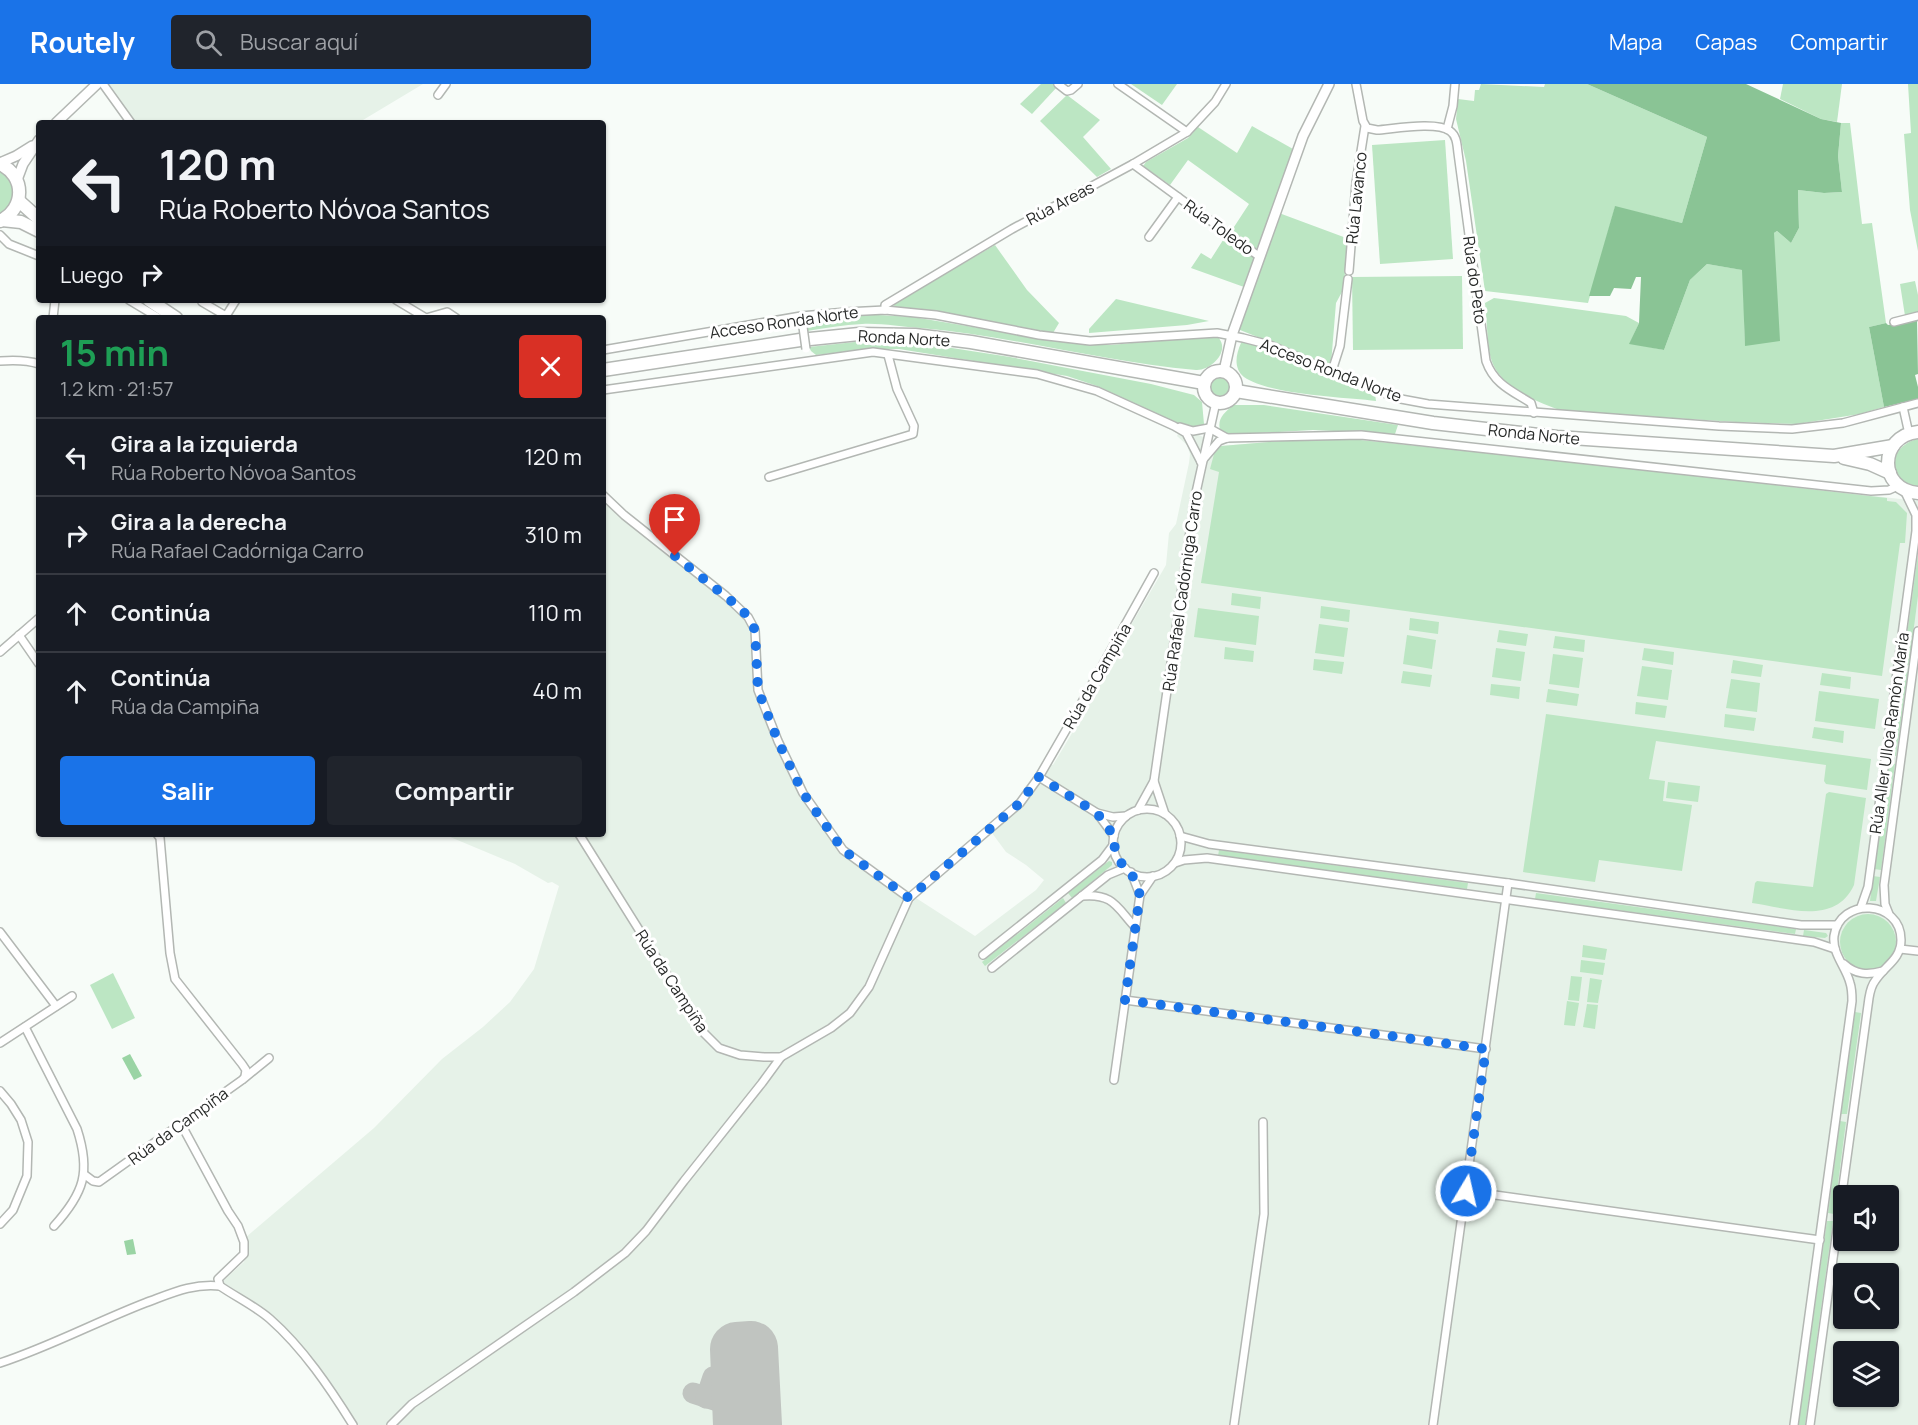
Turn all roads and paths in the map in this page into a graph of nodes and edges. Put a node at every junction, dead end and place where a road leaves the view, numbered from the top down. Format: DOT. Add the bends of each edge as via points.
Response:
graph roads {
  1 [pos="97,84"];
  2 [pos="103,84"];
  3 [pos="446,84"];
  4 [pos="1058,84"];
  5 [pos="1078,84"];
  6 [pos="1118,84"];
  7 [pos="1226,84"];
  8 [pos="1329,84"];
  9 [pos="1356,84"];
  10 [pos="1455,84"];
  11 [pos="438,95"];
  12 [pos="59,120"];
  13 [pos="129,120"];
  14 [pos="1364,125"];
  15 [pos="1447,129"];
  16 [pos="1186,132"];
  17 [pos="36,143"];
  18 [pos="36,145"];
  19 [pos="0,163"];
  20 [pos="1133,164"];
  21 [pos="17,180"];
  22 [pos="1178,197"];
  23 [pos="19,201"];
  24 [pos="36,216"];
  25 [pos="1,220"];
  26 [pos="36,230"];
  27 [pos="1149,237"];
  28 [pos="2,239"];
  29 [pos="36,255"];
  30 [pos="1260,256"];
  31 [pos="1349,271"];
  32 [pos="1348,279"];
  33 [pos="134,303"];
  34 [pos="154,303"];
  35 [pos="204,303"];
  36 [pos="401,303"];
  37 [pos="885,310"];
  38 [pos="154,315"];
  39 [pos="172,315"];
  40 [pos="224,315"];
  41 [pos="421,315"];
  42 [pos="436,315"];
  43 [pos="452,315"];
  44 [pos="801,316"];
  45 [pos="1918,316"];
  46 [pos="1894,322"];
  47 [pos="1232,335"];
  48 [pos="606,349"];
  49 [pos="888,354"];
  50 [pos="808,360"];
  51 [pos="0,361"];
  52 [pos="36,363"];
  53 [pos="606,370"];
  54 [pos="1224,371"];
  55 [pos="1332,371"];
  56 [pos="1204,383"];
  57 [pos="606,390"];
  58 [pos="1236,391"];
  59 [pos="1216,402"];
  60 [pos="1918,403"];
  61 [pos="1903,407"];
  62 [pos="1534,413"];
  63 [pos="1174,426"];
  64 [pos="1209,428"];
  65 [pos="1913,433"];
  66 [pos="1227,438"];
  67 [pos="1893,446"];
  68 [pos="1834,456"];
  69 [pos="1202,462"];
  70 [pos="1890,473"];
  71 [pos="769,477"];
  72 [pos="1901,488"];
  73 [pos="1918,494"];
  74 [pos="606,498"];
  75 [pos="1154,573"];
  76 [pos="36,621"];
  77 [pos="1918,631"];
  78 [pos="19,635"];
  79 [pos="0,652"];
  80 [pos="36,660"];
  81 [pos="1039,777"];
  82 [pos="1154,781"];
  83 [pos="1138,810"];
  84 [pos="1097,813"];
  85 [pos="1165,814"];
  86 [pos="1126,816"];
  87 [pos="1180,836"];
  88 [pos="159,837"];
  89 [pos="581,837"];
  90 [pos="1114,840"];
  91 [pos="1175,863"];
  92 [pos="1128,870"];
  93 [pos="1153,876"];
  94 [pos="1508,883"];
  95 [pos="1140,895"];
  96 [pos="1082,896"];
  97 [pos="909,898"];
  98 [pos="1506,901"];
  99 [pos="1861,907"];
  100 [pos="1888,914"];
  101 [pos="1837,925"];
  102 [pos="1135,927"];
  103 [pos="0,932"];
  104 [pos="1835,949"];
  105 [pos="1900,949"];
  106 [pos="1918,951"];
  107 [pos="983,955"];
  108 [pos="1841,961"];
  109 [pos="992,968"];
  110 [pos="1883,970"];
  111 [pos="72,996"];
  112 [pos="1125,1000"];
  113 [pos="56,1006"];
  114 [pos="24,1027"];
  115 [pos="0,1043"];
  116 [pos="1486,1049"];
  117 [pos="781,1057"];
  118 [pos="269,1058"];
  119 [pos="245,1076"];
  120 [pos="1114,1080"];
  121 [pos="0,1091"];
  122 [pos="1263,1122"];
  123 [pos="181,1124"];
  124 [pos="85,1175"];
  125 [pos="1466,1191"];
  126 [pos="0,1224"];
  127 [pos="54,1226"];
  128 [pos="1820,1240"];
  129 [pos="220,1286"];
  130 [pos="0,1363"];
  131 [pos="352,1425"];
  132 [pos="391,1425"];
  133 [pos="1234,1425"];
  134 [pos="1433,1425"];
  135 [pos="1794,1425"];
  136 [pos="1810,1425"];
  1 -- 12 [label="main road"];
  2 -- 13 [label="street"];
  3 -- 11 [label="street"];
  4 -- 5 [label="street" via="1067,91"];
  6 -- 16 [label="street"];
  7 -- 16 [label="street, Rúa Areas" via="1215,102"];
  8 -- 30 [label="main road" via="1303,135"];
  9 -- 14 [label="street"];
  10 -- 15 [label="street"];
  14 -- 15 [label="street" via="1377,130 1433,126"];
  14 -- 31 [label="street, Rúa Lavanco"];
  15 -- 62 [label="street, Rúa do Peto" via="1456,140 1486,362 1499,383 1531,403"];
  16 -- 20 [label="street, Rúa Areas"];
  17 -- 19 [label="main road"];
  18 -- 21 [label="main road"];
  19 -- 21 [label="highway"];
  20 -- 22 [label="street, Rúa Toledo"];
  20 -- 37 [label="street, Rúa Areas" via="923,280 885,305"];
  21 -- 23 [label="highway"];
  22 -- 27 [label="street, Rúa Toledo"];
  22 -- 30 [label="street, Rúa Toledo"];
  23 -- 24 [label="highway"];
  23 -- 25 [label="highway"];
  25 -- 26 [label="highway" via="21,222"];
  28 -- 29 [label="street"];
  30 -- 47 [label="main road"];
  32 -- 55 [label="street" via="1340,346"];
  33 -- 38 [label="street"];
  34 -- 39 [label="highway"];
  35 -- 40 [label="street"];
  36 -- 41 [label="street"];
  37 -- 44 [label="street, Acceso Ronda Norte"];
  37 -- 47 [label="street, Acceso Ronda Norte" via="1090,341"];
  42 -- 43 [label="street"];
  44 -- 48 [label="street, Acceso Ronda Norte"];
  44 -- 50 [label="street, bridge"];
  45 -- 46 [label="street"];
  47 -- 54 [label="main road"];
  47 -- 55 [label="street, Acceso Ronda Norte" via="1270,345"];
  49 -- 50 [label="street" via="873,352"];
  49 -- 63 [label="street" via="1037,374 1097,391"];
  49 -- 71 [label="street" via="897,389 914,426 913,434"];
  50 -- 57 [label="street"];
  51 -- 52 [label="street"];
  53 -- 56 [label="highway, Ronda Norte" via="800,340 859,334 915,335"];
  54 -- 56 [label="highway" via="1210,375"];
  54 -- 58 [label="highway" via="1233,377"];
  55 -- 62 [label="street, Acceso Ronda Norte" via="1372,389 1419,403"];
  56 -- 59 [label="highway" via="1208,397"];
  58 -- 59 [label="highway" via="1230,399"];
  58 -- 68 [label="highway, Ronda Norte" via="1433,423 1557,437"];
  59 -- 64 [label="street, Rúa Rafael Cadórniga Carro"];
  60 -- 61 [label="street, Acceso Ronda Norte"];
  61 -- 62 [label="street, Acceso Ronda Norte" via="1843,423 1792,429"];
  61 -- 65 [label="street"];
  63 -- 64 [label="street" via="1193,431"];
  63 -- 69 [label="street" via="1186,434"];
  64 -- 66 [label="street"];
  64 -- 69 [label="street, Rúa Rafael Cadórniga Carro"];
  65 -- 67 [label="highway, Ronda Norte"];
  66 -- 69 [label="street" via="1219,441"];
  66 -- 72 [label="street" via="1361,435 1871,492"];
  67 -- 68 [label="highway, Ronda Norte"];
  67 -- 70 [label="highway" via="1888,459"];
  68 -- 70 [label="highway, Ronda Norte"];
  69 -- 82 [label="street, Rúa Rafael Cadórniga Carro"];
  70 -- 72 [label="highway"];
  72 -- 73 [label="highway"];
  72 -- 99 [label="street, Rúa Aller Ulloa Ramón María" via="1916,515 1916,531 1869,879"];
  74 -- 97 [label="street" via="748,617 755,630 758,690 803,793 843,850"];
  75 -- 81 [label="street, Rúa da Campiña"];
  76 -- 78 [label="street"];
  77 -- 100 [label="street, Rúa Aller Ulloa Ramón María" via="1884,885"];
  78 -- 79 [label="street"];
  78 -- 80 [label="street"];
  81 -- 84 [label="street"];
  81 -- 97 [label="street, Rúa da Campiña" via="1020,803"];
  82 -- 83 [label="street, Rúa Rafael Cadórniga Carro"];
  82 -- 85 [label="street, Rúa Rafael Cadórniga Carro"];
  83 -- 85 [label="street"];
  83 -- 86 [label="street"];
  84 -- 86 [label="street"];
  84 -- 90 [label="street"];
  85 -- 87 [label="street"];
  86 -- 90 [label="street"];
  87 -- 91 [label="street"];
  87 -- 94 [label="street" via="1209,844"];
  88 -- 119 [label="street" via="175,979 242,1064"];
  89 -- 117 [label="street, Rúa da Campiña" via="703,1032 719,1048 740,1055"];
  90 -- 92 [label="street" via="1117,857"];
  90 -- 107 [label="street" via="1102,860"];
  91 -- 93 [label="street"];
  91 -- 98 [label="street" via="1207,858"];
  92 -- 93 [label="street"];
  92 -- 95 [label="street"];
  92 -- 96 [label="street" via="1108,875"];
  93 -- 95 [label="street"];
  94 -- 98 [label="street"];
  94 -- 101 [label="street" via="1801,925"];
  95 -- 102 [label="street"];
  96 -- 102 [label="street" via="1113,901"];
  96 -- 109 [label="street"];
  97 -- 117 [label="street, Rúa da Campiña" via="869,987 850,1013"];
  98 -- 104 [label="street" via="1814,942"];
  98 -- 116 [label="street"];
  99 -- 100 [label="street"];
  99 -- 101 [label="street"];
  100 -- 105 [label="street, Rúa Aller Ulloa Ramón María" via="1900,932"];
  101 -- 104 [label="street"];
  102 -- 112 [label="street"];
  103 -- 113 [label="street"];
  104 -- 108 [label="street"];
  105 -- 106 [label="street"];
  105 -- 110 [label="street"];
  108 -- 110 [label="street" via="1860,974"];
  108 -- 128 [label="street" via="1850,981 1852,1001"];
  110 -- 136 [label="street" via="1871,988 1866,1011"];
  111 -- 113 [label="street"];
  112 -- 116 [label="street"];
  112 -- 120 [label="street"];
  113 -- 114 [label="street"];
  114 -- 115 [label="street"];
  114 -- 124 [label="street" via="77,1129"];
  116 -- 125 [label="street"];
  117 -- 132 [label="street" via="625,1253 412,1404"];
  118 -- 119 [label="street, Rúa da Campiña"];
  119 -- 123 [label="street, Rúa da Campiña"];
  121 -- 126 [label="street" via="21,1120 28,1142 27,1176 13,1210"];
  122 -- 133 [label="street" via="1264,1214"];
  123 -- 124 [label="street, Rúa da Campiña" via="99,1182"];
  123 -- 129 [label="street" via="244,1242 244,1254 218,1279"];
  124 -- 127 [label="street" via="81,1188"];
  125 -- 128 [label="street"];
  125 -- 134 [label="street"];
  128 -- 135 [label="street"];
  129 -- 130 [label="street" via="185,1288"];
  129 -- 131 [label="street" via="270,1319 297,1347 333,1392"];
}
